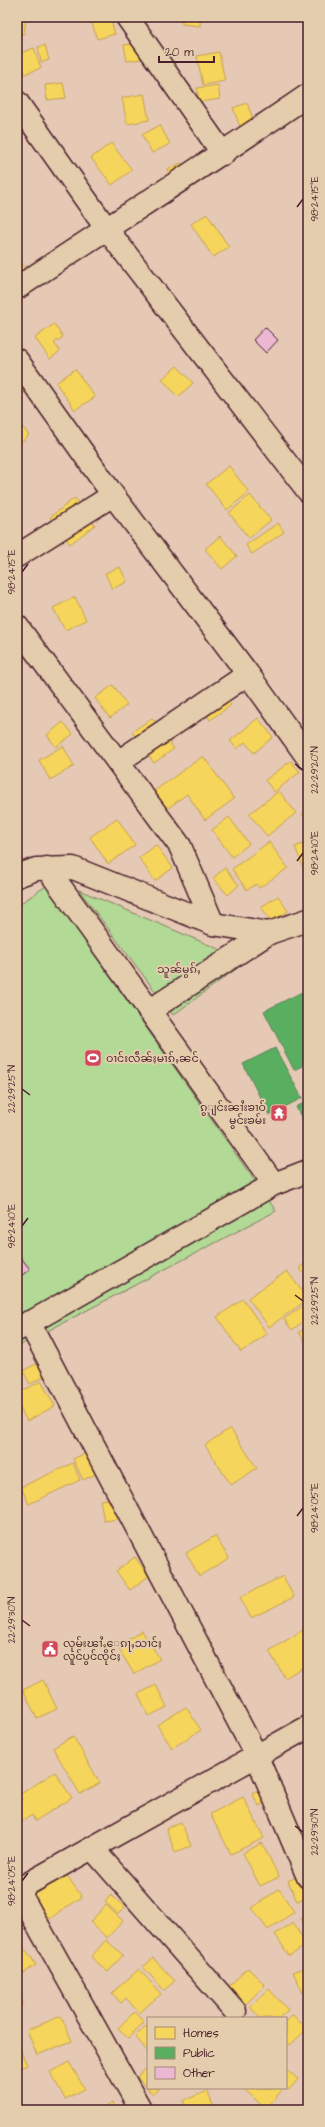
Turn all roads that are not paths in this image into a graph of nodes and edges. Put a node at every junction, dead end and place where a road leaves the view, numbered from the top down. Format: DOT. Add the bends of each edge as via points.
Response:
graph roads {
  1 [pos="127,17"];
  2 [pos="308,95"];
  3 [pos="17,102"];
  4 [pos="223,154"];
  5 [pos="106,228"];
  6 [pos="17,288"];
  7 [pos="17,360"];
  8 [pos="308,491"];
  9 [pos="113,495"];
  10 [pos="17,556"];
  11 [pos="17,626"];
  12 [pos="248,674"];
  13 [pos="308,758"];
  14 [pos="118,762"];
  15 [pos="47,868"];
  16 [pos="17,876"];
  17 [pos="308,920"];
  18 [pos="212,924"];
  19 [pos="269,934"];
  20 [pos="149,1011"];
  21 [pos="308,1171"];
  22 [pos="274,1184"];
  23 [pos="23,1326"];
  24 [pos="308,1727"];
  25 [pos="257,1757"];
  26 [pos="92,1848"];
  27 [pos="308,1877"];
  28 [pos="17,1889"];
  29 [pos="235,2012"];
  30 [pos="141,2110"];
  1 -- 4 [label="street"];
  2 -- 4 [label="street"];
  3 -- 5 [label="street"];
  4 -- 5 [label="street"];
  5 -- 6 [label="street"];
  5 -- 8 [label="street"];
  7 -- 9 [label="street"];
  9 -- 10 [label="street"];
  9 -- 12 [label="street"];
  11 -- 14 [label="street"];
  12 -- 13 [label="street"];
  12 -- 14 [label="street"];
  14 -- 18 [label="street" via="180,846"];
  15 -- 16 [label="street"];
  15 -- 18 [label="street" via="73,868"];
  15 -- 20 [label="street"];
  17 -- 19 [label="street"];
  18 -- 19 [label="street"];
  19 -- 20 [label="street"];
  20 -- 22 [label="street"];
  21 -- 22 [label="street"];
  22 -- 23 [label="street"];
  23 -- 25 [label="street"];
  24 -- 25 [label="street"];
  25 -- 26 [label="street"];
  25 -- 27 [label="street"];
  26 -- 28 [label="street"];
  26 -- 29 [label="street"];
  28 -- 30 [label="street"];
}
